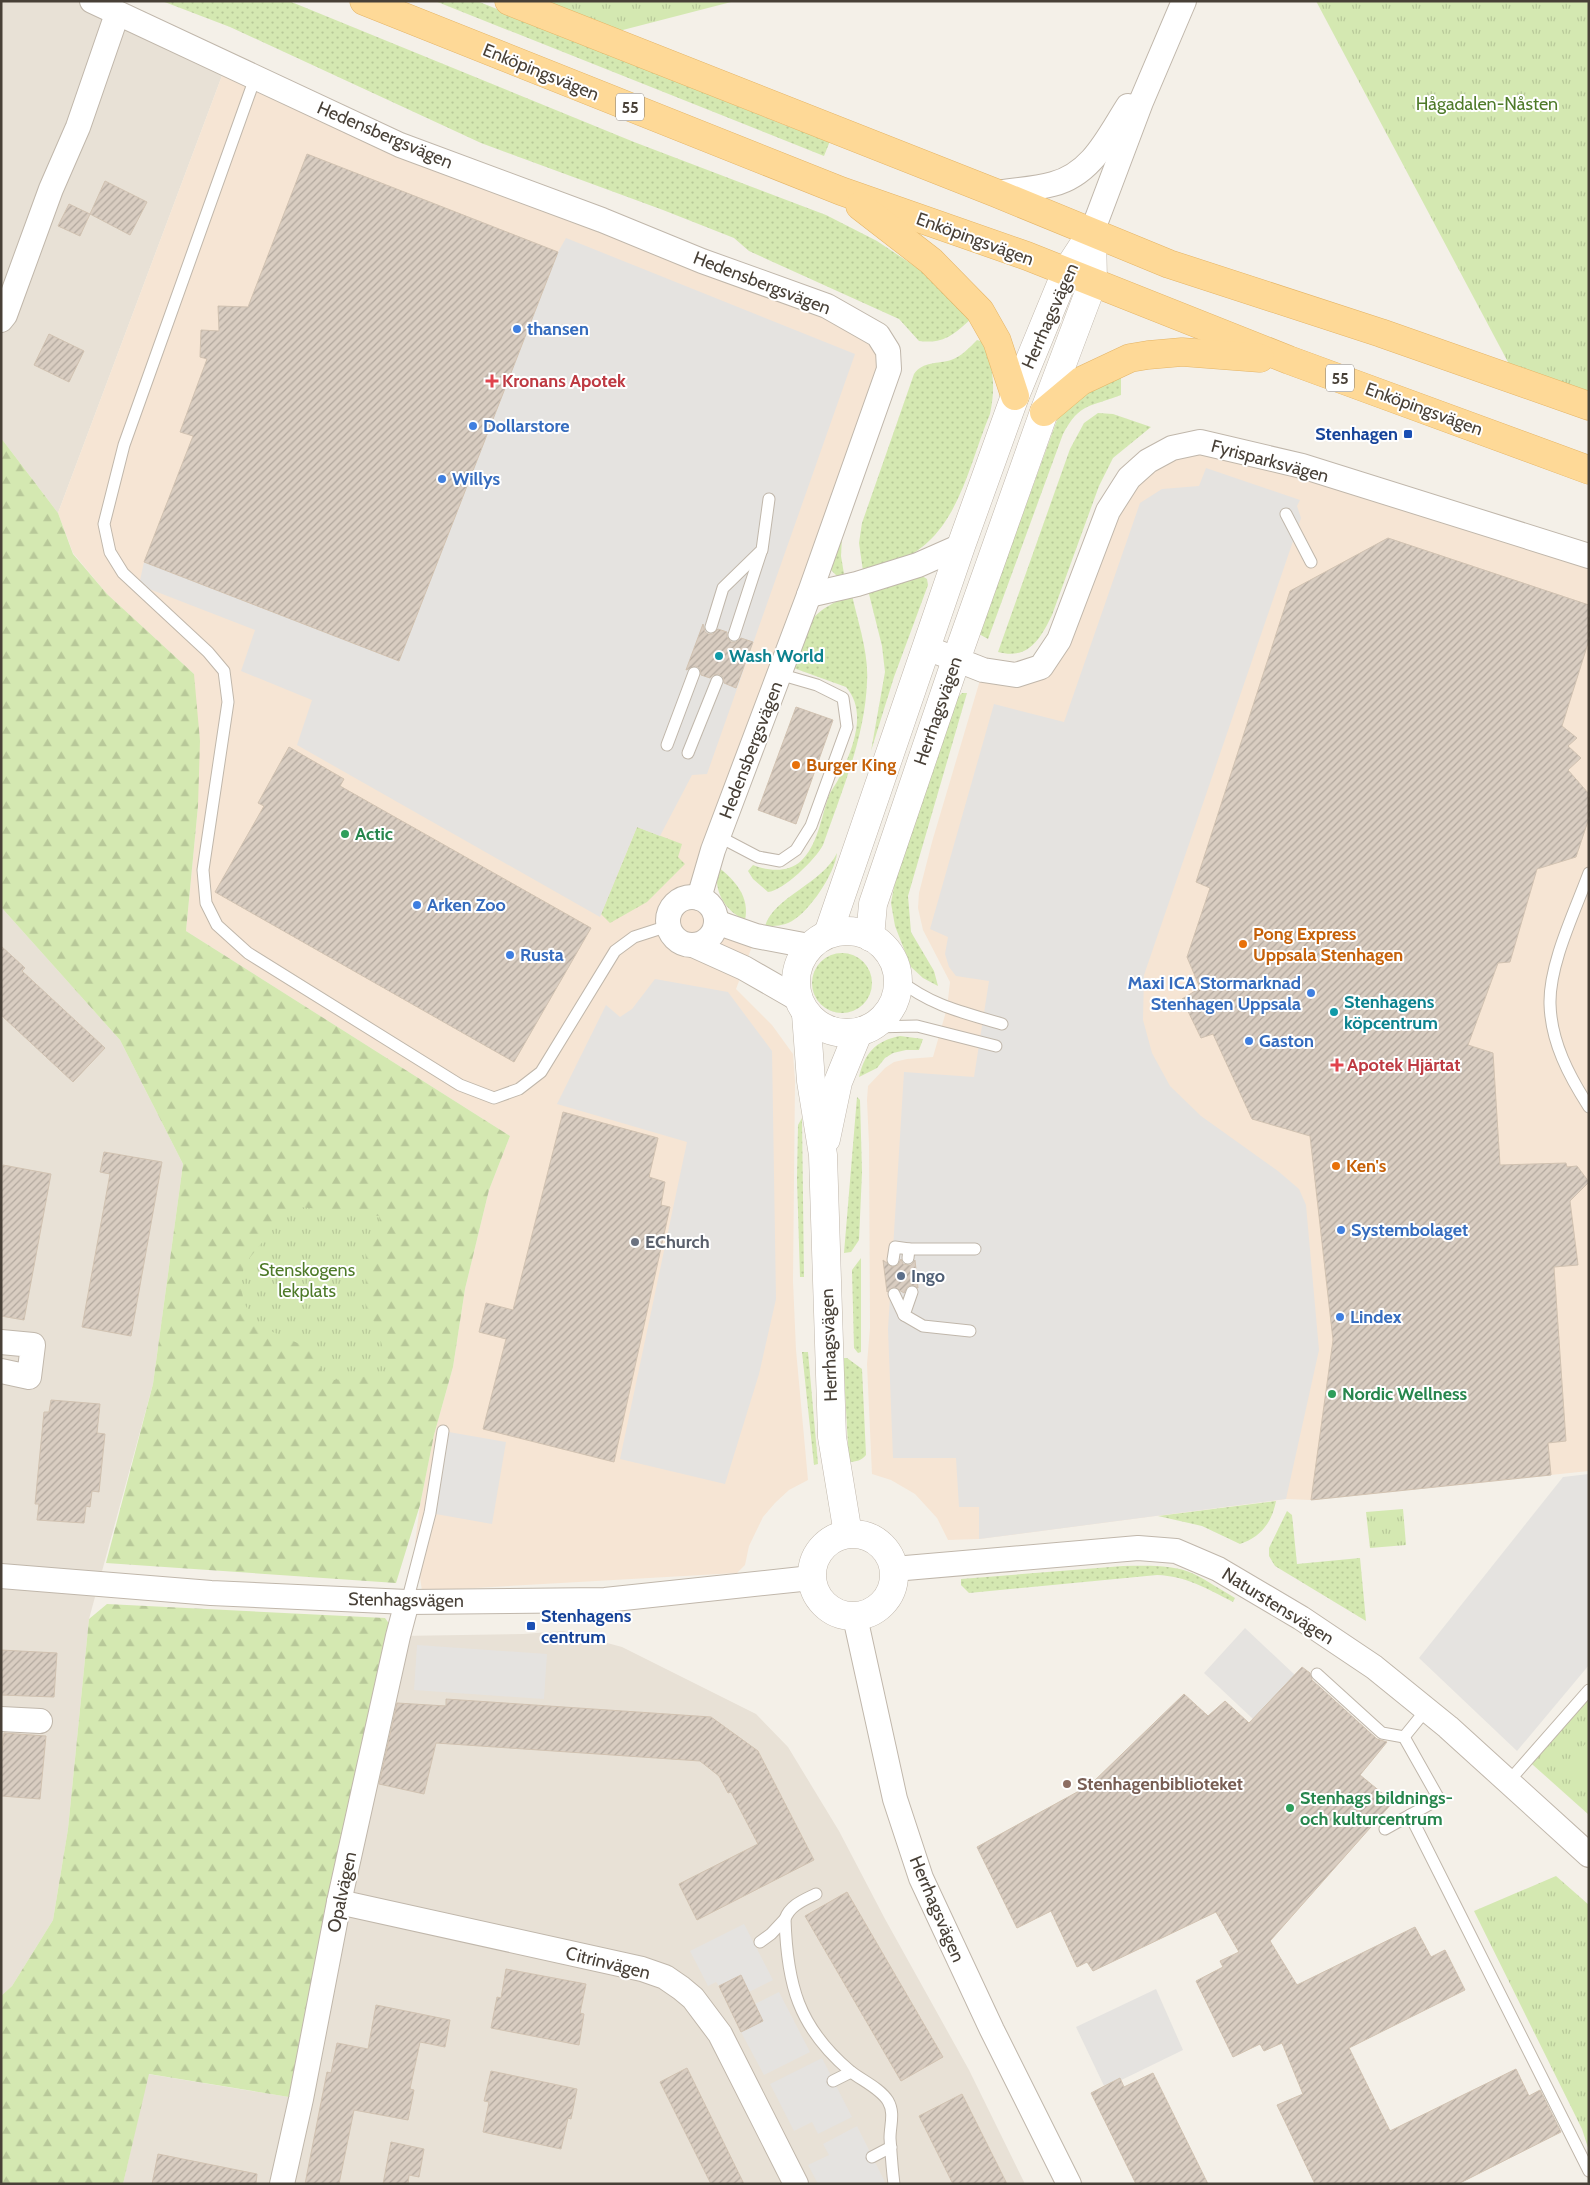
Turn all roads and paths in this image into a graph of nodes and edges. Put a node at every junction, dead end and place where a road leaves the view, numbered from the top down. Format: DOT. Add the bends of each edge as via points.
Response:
graph roads {
  1 [pos="92,1"];
  2 [pos="364,1"];
  3 [pos="509,1"];
  4 [pos="1184,1"];
  5 [pos="117,14"];
  6 [pos="1158,58"];
  7 [pos="255,78"];
  8 [pos="841,191"];
  9 [pos="996,193"];
  10 [pos="1092,232"];
  11 [pos="1066,272"];
  12 [pos="1093,282"];
  13 [pos="1,320"];
  14 [pos="1289,360"];
  15 [pos="1015,396"];
  16 [pos="1589,406"];
  17 [pos="1044,412"];
  18 [pos="1589,470"];
  19 [pos="769,499"];
  20 [pos="1286,514"];
  21 [pos="961,546"];
  22 [pos="762,550"];
  23 [pos="1589,556"];
  24 [pos="1311,562"];
  25 [pos="809,595"];
  26 [pos="711,627"];
  27 [pos="734,635"];
  28 [pos="927,648"];
  29 [pos="956,660"];
  30 [pos="694,673"];
  31 [pos="779,674"];
  32 [pos="717,681"];
  33 [pos="667,745"];
  34 [pos="688,753"];
  35 [pos="718,836"];
  36 [pos="1589,873"];
  37 [pos="699,898"];
  38 [pos="716,922"];
  39 [pos="668,926"];
  40 [pos="870,937"];
  41 [pos="819,940"];
  42 [pos="693,945"];
  43 [pos="899,980"];
  44 [pos="802,1006"];
  45 [pos="1002,1024"];
  46 [pos="865,1030"];
  47 [pos="996,1046"];
  48 [pos="1589,1107"];
  49 [pos="823,1155"];
  50 [pos="975,1250"];
  51 [pos="892,1260"];
  52 [pos="912,1292"];
  53 [pos="894,1294"];
  54 [pos="904,1315"];
  55 [pos="970,1331"];
  56 [pos="1,1342"];
  57 [pos="1,1372"];
  58 [pos="443,1432"];
  59 [pos="848,1534"];
  60 [pos="894,1569"];
  61 [pos="1,1576"];
  62 [pos="811,1578"];
  63 [pos="407,1602"];
  64 [pos="855,1617"];
  65 [pos="1317,1674"];
  66 [pos="1589,1690"];
  67 [pos="1426,1710"];
  68 [pos="1,1719"];
  69 [pos="40,1721"];
  70 [pos="1404,1737"];
  71 [pos="1509,1781"];
  72 [pos="1410,1815"];
  73 [pos="1385,1829"];
  74 [pos="1589,1855"];
  75 [pos="816,1894"];
  76 [pos="339,1902"];
  77 [pos="785,1919"];
  78 [pos="760,1942"];
  79 [pos="804,2014"];
  80 [pos="793,2019"];
  81 [pos="851,2072"];
  82 [pos="833,2081"];
  83 [pos="891,2147"];
  84 [pos="872,2157"];
  85 [pos="1589,2171"];
  86 [pos="282,2184"];
  87 [pos="796,2184"];
  88 [pos="894,2184"];
  89 [pos="1069,2184"];
  1 -- 5 [label="street, Hedensbergsvägen"];
  2 -- 8 [label="main road, Enköpingsvägen / 55"];
  3 -- 9 [label="main road"];
  4 -- 6 [label="street"];
  5 -- 7 [label="street, Hedensbergsvägen"];
  5 -- 13 [label="street" via="78,127"];
  6 -- 9 [label="street" via="1094,159 1054,184"];
  6 -- 10 [label="street"];
  7 -- 25 [label="street, Hedensbergsvägen" via="400,144 702,261 828,306 878,335 888,350 889,369"];
  7 -- 39 [label="lane" via="124,445 104,524 110,552 123,573 208,652 224,672 228,702 203,870 206,903 217,925 248,953 460,1084 494,1098 519,1089 541,1072 615,951 634,937"];
  8 -- 11 [label="main road, Enköpingsvägen / 55"];
  8 -- 15 [label="main road" via="932,262 980,311 997,340"];
  9 -- 10 [label="main road"];
  10 -- 11 [label="street, Herrhagsvägen"];
  10 -- 12 [label="street, Herrhagsvägen"];
  10 -- 16 [label="main road" via="1169,264 1381,332"];
  11 -- 12 [label="main road, Enköpingsvägen / 55"];
  11 -- 15 [label="street, Herrhagsvägen"];
  12 -- 14 [label="main road, Enköpingsvägen / 55"];
  12 -- 17 [label="street, Herrhagsvägen"];
  14 -- 17 [label="main road" via="1182,352 1148,354 1130,358 1081,381"];
  14 -- 18 [label="main road, Enköpingsvägen / 55"];
  15 -- 21 [label="street, Herrhagsvägen"];
  17 -- 29 [label="street, Herrhagsvägen"];
  19 -- 22 [label="lane"];
  20 -- 24 [label="lane"];
  21 -- 25 [label="street" via="918,566"];
  21 -- 28 [label="street, Herrhagsvägen"];
  22 -- 26 [label="lane" via="724,588"];
  22 -- 27 [label="lane"];
  23 -- 29 [label="street, Fyrisparksvägen" via="1302,466 1200,442 1172,448 1148,461 1129,478 1108,511 1059,640 1041,667 1016,675 983,670"];
  25 -- 31 [label="street, Hedensbergsvägen"];
  28 -- 29 [label="street, Fyrisparksvägen"];
  28 -- 41 [label="street, Herrhagsvägen"];
  29 -- 40 [label="street, Herrhagsvägen" via="873,904"];
  30 -- 33 [label="lane"];
  31 -- 35 [label="street, Hedensbergsvägen"];
  31 -- 35 [label="lane" via="843,698 847,727 817,808 796,850 780,861 758,857"];
  32 -- 34 [label="lane"];
  35 -- 37 [label="street, Hedensbergsvägen"];
  36 -- 48 [label="lane" via="1555,966 1550,1004 1556,1040 1568,1074"];
  37 -- 38 [label="street" via="710,906"];
  37 -- 39 [label="street" via="691,897 676,903 670,910"];
  38 -- 41 [label="street" via="756,936"];
  38 -- 42 [label="street" via="708,939"];
  39 -- 42 [label="street" via="674,938"];
  40 -- 41 [label="street" via="846,930"];
  40 -- 43 [label="street" via="879,941 892,957"];
  41 -- 44 [label="street" via="797,967 795,986"];
  42 -- 44 [label="street" via="744,968"];
  43 -- 45 [label="lane" via="918,995 947,1008"];
  43 -- 46 [label="street" via="896,1000 887,1016"];
  44 -- 46 [label="street" via="818,1025 835,1033"];
  44 -- 49 [label="street, Herrhagsvägen"];
  46 -- 47 [label="lane" via="917,1026"];
  46 -- 49 [label="street, Herrhagsvägen" via="838,1082"];
  49 -- 59 [label="street, Herrhagsvägen" via="832,1437"];
  50 -- 51 [label="lane" via="909,1254 895,1247"];
  52 -- 54 [label="lane"];
  53 -- 54 [label="lane"];
  54 -- 55 [label="lane" via="923,1326"];
  56 -- 57 [label="street" via="33,1345 29,1378"];
  58 -- 63 [label="lane" via="430,1513"];
  59 -- 60 [label="street" via="864,1535 878,1542"];
  59 -- 62 [label="street" via="825,1544 812,1565"];
  60 -- 64 [label="street" via="894,1583 889,1596 869,1614"];
  60 -- 67 [label="street, Naturstensvägen" via="1138,1548 1176,1551 1218,1568 1301,1618 1374,1667"];
  61 -- 63 [label="street, Stenhagsvägen" via="211,1594"];
  62 -- 63 [label="street, Stenhagsvägen" via="605,1600"];
  62 -- 64 [label="street" via="814,1590 830,1610 842,1616"];
  63 -- 76 [label="street, Opalvägen"];
  64 -- 89 [label="street, Herrhagsvägen" via="895,1799 921,1878"];
  65 -- 70 [label="lane" via="1382,1733"];
  66 -- 71 [label="lane"];
  67 -- 70 [label="lane"];
  67 -- 71 [label="street, Naturstensvägen"];
  68 -- 69 [label="street"];
  70 -- 72 [label="lane" via="1439,1799"];
  71 -- 74 [label="street, Naturstensvägen"];
  72 -- 73 [label="lane"];
  72 -- 85 [label="lane"];
  75 -- 77 [label="lane" via="792,1907"];
  76 -- 86 [label="street, Opalvägen"];
  76 -- 87 [label="street, Citrinvägen" via="642,1969 665,1978 693,1998 720,2034"];
  77 -- 78 [label="lane"];
  77 -- 79 [label="lane" via="792,1985"];
  79 -- 80 [label="lane"];
  79 -- 81 [label="lane" via="823,2045"];
  81 -- 82 [label="lane"];
  81 -- 83 [label="lane" via="887,2100 892,2110"];
  83 -- 84 [label="lane"];
  83 -- 88 [label="lane"];
}
